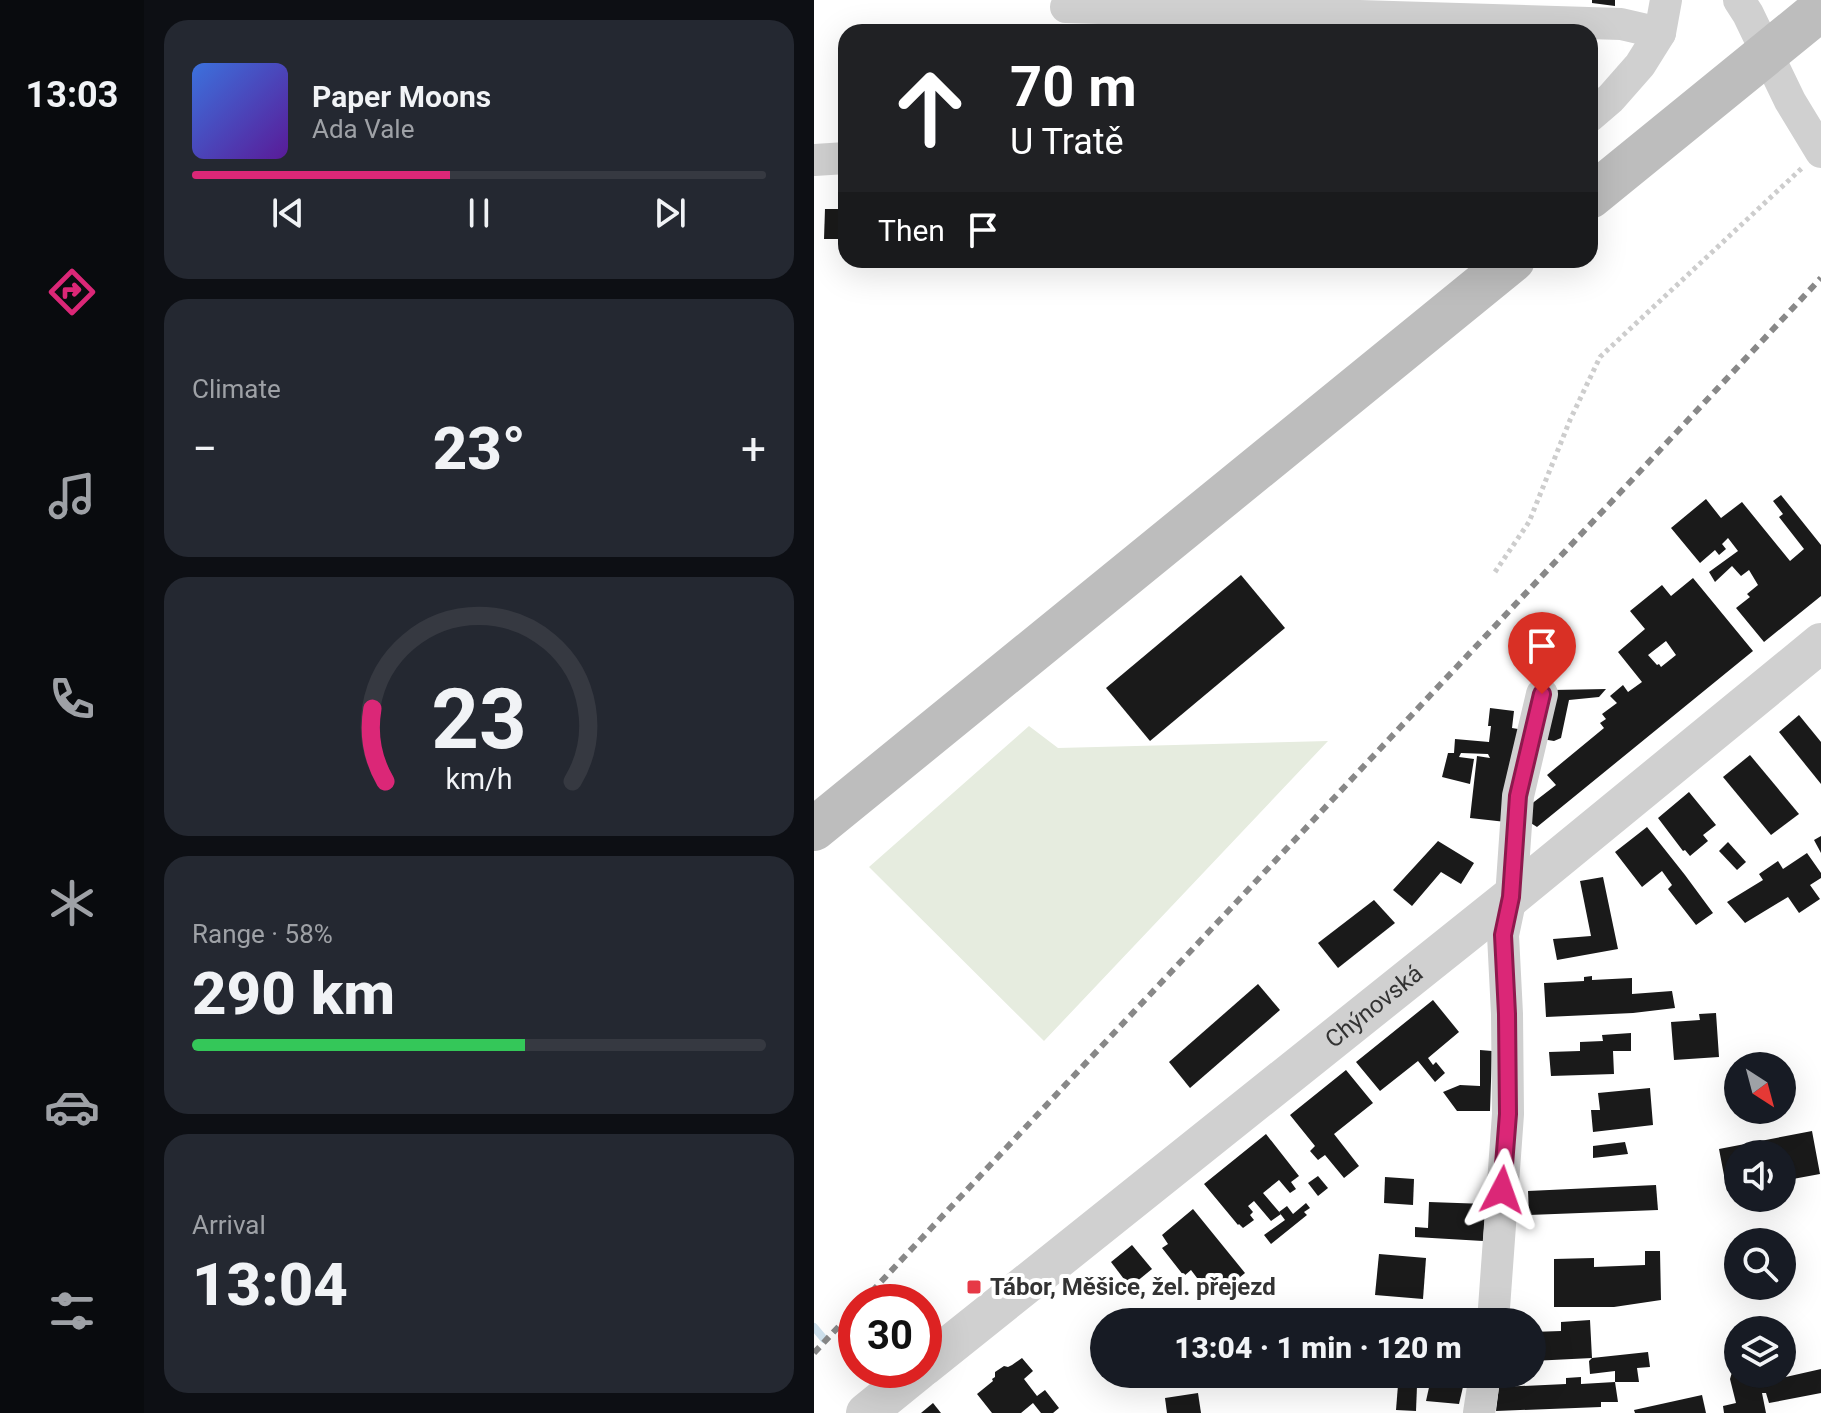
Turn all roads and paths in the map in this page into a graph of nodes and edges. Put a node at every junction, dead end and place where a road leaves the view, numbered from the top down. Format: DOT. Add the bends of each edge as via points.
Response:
graph roads {
  1 [pos="1666,0"];
  2 [pos="1739,0"];
  3 [pos="1066,7"];
  4 [pos="1821,9"];
  5 [pos="1660,33"];
  6 [pos="1767,53"];
  7 [pos="1598,109"];
  8 [pos="1821,152"];
  9 [pos="838,158"];
  10 [pos="814,160"];
  11 [pos="1598,190"];
  12 [pos="1503,268"];
  13 [pos="1495,572"];
  14 [pos="1821,643"];
  15 [pos="1542,694"];
  16 [pos="814,829"];
  17 [pos="1511,897"];
  18 [pos="1494,1308"];
  19 [pos="942,1352"];
  20 [pos="897,1388"];
  21 [pos="1483,1388"];
  22 [pos="866,1413"];
  23 [pos="1479,1413"];
  1 -- 5 [label="street"];
  2 -- 6 [label="street"];
  3 -- 5 [label="street" via="1621,24"];
  4 -- 6 [label="main road"];
  5 -- 7 [label="street" via="1627,82"];
  6 -- 8 [label="street"];
  6 -- 11 [label="main road"];
  8 -- 13 [label="path" via="1600,357 1529,522"];
  9 -- 10 [label="street"];
  12 -- 16 [label="main road"];
  14 -- 17 [label="street, Chýnovská"];
  15 -- 17 [label="street" via="1518,796"];
  17 -- 18 [label="street" via="1503,935 1508,1114"];
  17 -- 19 [label="street, Chýnovská"];
  20 -- 22 [label="street"];
  21 -- 23 [label="street"];
}
